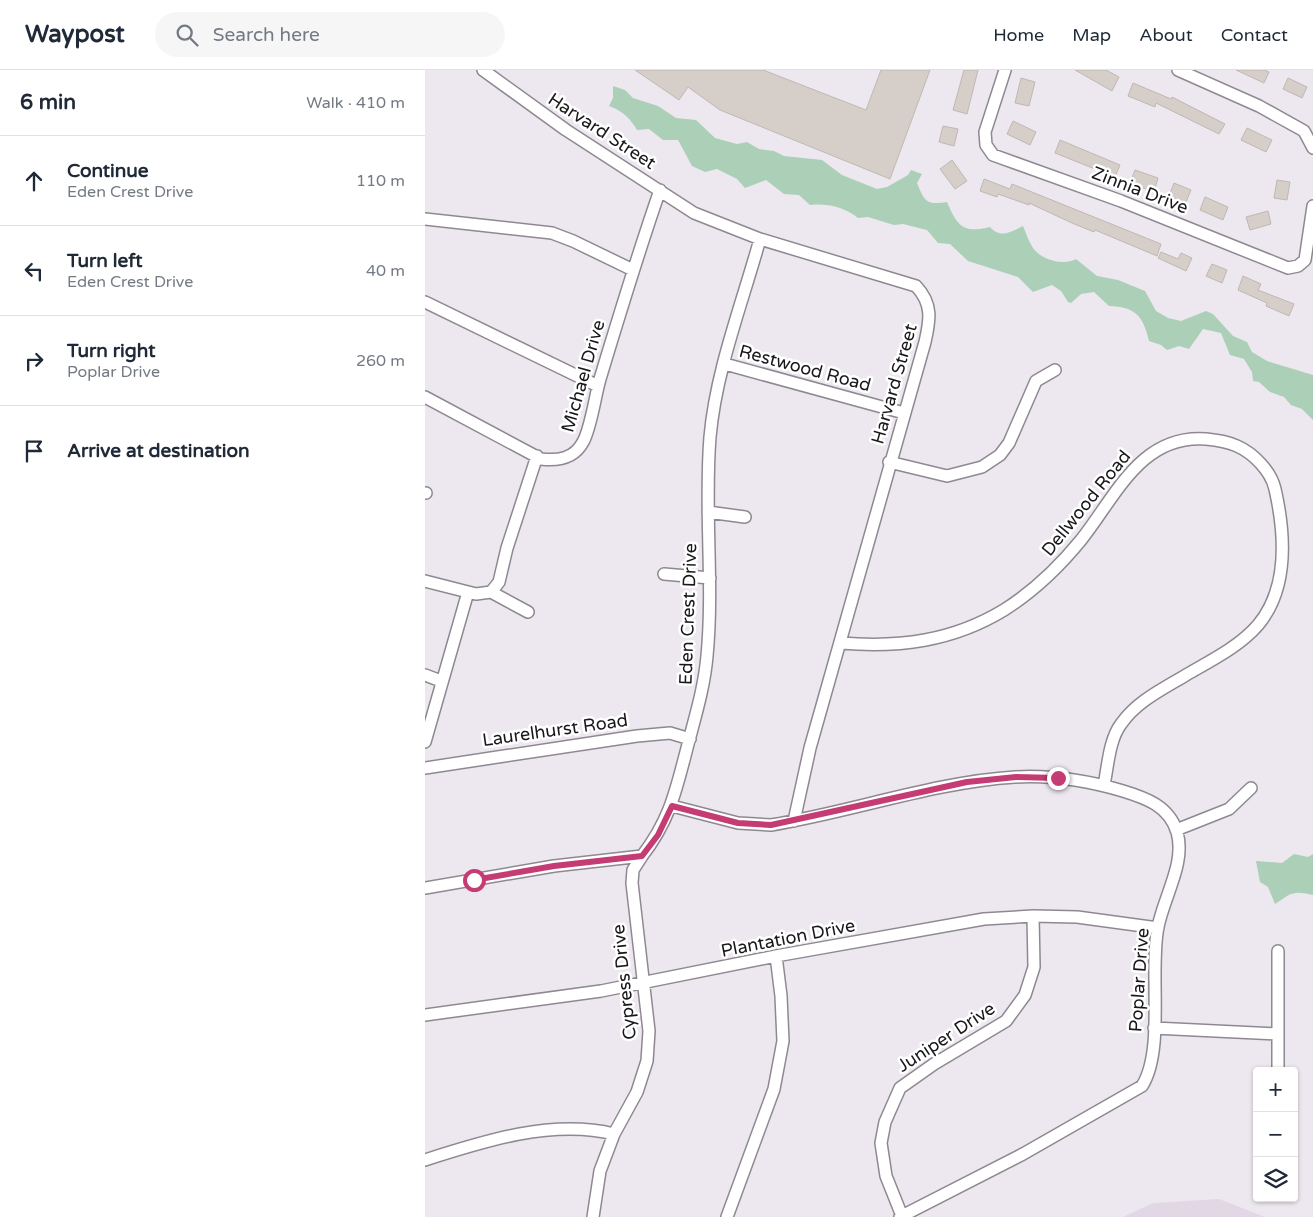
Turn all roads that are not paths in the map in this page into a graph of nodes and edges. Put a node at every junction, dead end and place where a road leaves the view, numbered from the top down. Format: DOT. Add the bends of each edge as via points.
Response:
graph roads {
  1 [pos="483,70"];
  2 [pos="1005,70"];
  3 [pos="1178,70"];
  4 [pos="1313,148"];
  5 [pos="660,190"];
  6 [pos="1313,206"];
  7 [pos="425,219"];
  8 [pos="760,239"];
  9 [pos="633,270"];
  10 [pos="425,302"];
  11 [pos="725,364"];
  12 [pos="1055,370"];
  13 [pos="598,386"];
  14 [pos="425,397"];
  15 [pos="904,413"];
  16 [pos="537,456"];
  17 [pos="889,462"];
  18 [pos="708,512"];
  19 [pos="745,517"];
  20 [pos="664,574"];
  21 [pos="710,578"];
  22 [pos="425,581"];
  23 [pos="468,592"];
  24 [pos="491,592"];
  25 [pos="528,612"];
  26 [pos="841,643"];
  27 [pos="425,675"];
  28 [pos="441,681"];
  29 [pos="690,738"];
  30 [pos="425,742"];
  31 [pos="425,768"];
  32 [pos="1104,785"];
  33 [pos="1251,788"];
  34 [pos="672,806"];
  35 [pos="794,821"];
  36 [pos="1176,830"];
  37 [pos="642,856"];
  38 [pos="425,888"];
  39 [pos="1033,916"];
  40 [pos="1158,928"];
  41 [pos="1278,951"];
  42 [pos="776,956"];
  43 [pos="644,984"];
  44 [pos="425,1015"];
  45 [pos="1154,1028"];
  46 [pos="1278,1034"];
  47 [pos="1278,1067"];
  48 [pos="614,1134"];
  49 [pos="425,1160"];
  50 [pos="901,1216"];
  51 [pos="593,1217"];
  52 [pos="727,1217"];
  1 -- 5 [label="street, Harvard Street" via="566,130"];
  2 -- 6 [label="street, Zinnia Drive" via="985,132 986,145 993,155 1121,201 1288,268 1305,260"];
  3 -- 4 [label="street" via="1304,130"];
  5 -- 8 [label="street, Harvard Street" via="694,213"];
  5 -- 9 [label="street, Michael Drive"];
  7 -- 9 [label="street" via="552,233"];
  8 -- 11 [label="street, Eden Crest Drive"];
  8 -- 15 [label="street, Harvard Street" via="916,286 923,294 931,317"];
  9 -- 13 [label="street, Michael Drive"];
  10 -- 13 [label="street"];
  11 -- 15 [label="street, Restwood Road"];
  11 -- 18 [label="street, Eden Crest Drive" via="710,435"];
  12 -- 17 [label="street" via="1036,381 1009,443 982,467 947,476"];
  13 -- 16 [label="street, Michael Drive" via="584,441 576,451 555,461"];
  14 -- 16 [label="street, Michael Drive"];
  15 -- 17 [label="street, Harvard Street"];
  16 -- 24 [label="street" via="499,582"];
  17 -- 26 [label="street, Harvard Street"];
  18 -- 19 [label="street"];
  18 -- 21 [label="street, Eden Crest Drive"];
  20 -- 21 [label="street"];
  21 -- 29 [label="street, Eden Crest Drive" via="707,656 702,695"];
  22 -- 23 [label="street"];
  23 -- 24 [label="street"];
  23 -- 28 [label="street"];
  24 -- 25 [label="street"];
  26 -- 32 [label="street, Dellwood Road" via="909,644 976,626 1040,585 1080,541 1138,463 1163,445 1188,438 1225,441 1248,451 1273,483 1281,515 1281,568 1273,603 1257,626 1233,647 1151,695 1132,711 1113,737"];
  26 -- 35 [label="street, Harvard Street" via="809,748"];
  27 -- 28 [label="street"];
  28 -- 30 [label="street"];
  29 -- 31 [label="street, Laurelhurst Road" via="670,734 637,736"];
  29 -- 34 [label="street, Eden Crest Drive"];
  32 -- 35 [label="street, Poplar Drive" via="1058,778 1016,777 967,782"];
  32 -- 36 [label="street, Poplar Drive" via="1150,799 1168,814"];
  33 -- 36 [label="street" via="1229,808"];
  34 -- 35 [label="street, Poplar Drive" via="738,823 771,825"];
  34 -- 37 [label="street, Eden Crest Drive" via="658,835"];
  36 -- 40 [label="street, Poplar Drive" via="1180,845 1177,865"];
  37 -- 38 [label="street" via="554,866"];
  37 -- 43 [label="street, Cypress Drive" via="633,870 631,883"];
  39 -- 40 [label="street, Plantation Drive" via="1077,917"];
  39 -- 42 [label="street, Plantation Drive" via="984,919"];
  39 -- 50 [label="street, Juniper Drive" via="1034,967 1025,995 1006,1021 899,1088 885,1122 881,1143 886,1176"];
  40 -- 45 [label="street, Poplar Drive"];
  41 -- 46 [label="street"];
  42 -- 43 [label="street, Plantation Drive"];
  42 -- 52 [label="street" via="783,1041 774,1089"];
  43 -- 44 [label="street, Plantation Drive"];
  43 -- 48 [label="street, Cypress Drive" via="649,1031 647,1061 637,1092"];
  45 -- 46 [label="street"];
  45 -- 50 [label="street, Poplar Drive" via="1149,1075 1133,1093"];
  46 -- 47 [label="street"];
  48 -- 49 [label="street" via="591,1128 514,1135"];
  48 -- 51 [label="street, Cypress Drive" via="600,1171"];
}
